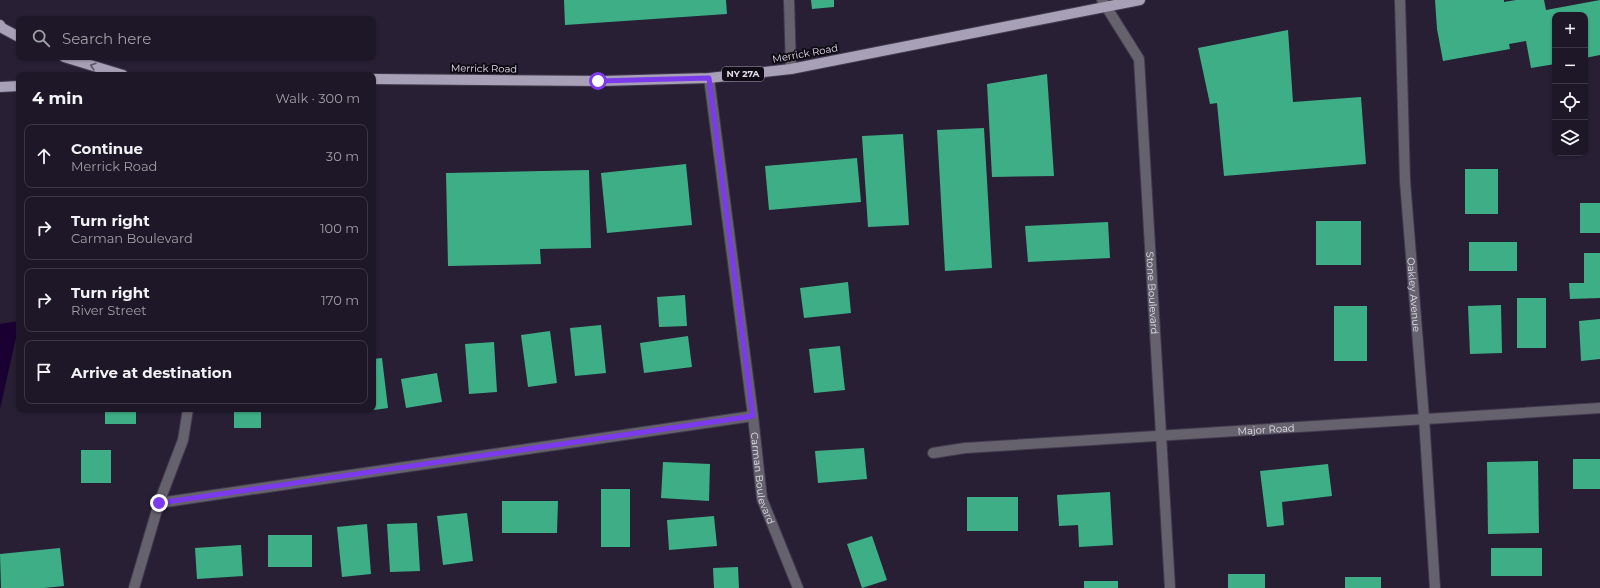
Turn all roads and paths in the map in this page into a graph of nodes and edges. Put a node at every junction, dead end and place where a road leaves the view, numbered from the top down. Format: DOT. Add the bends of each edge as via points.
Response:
graph roads {
  1 [pos="789,0"];
  2 [pos="1140,0"];
  3 [pos="1400,0"];
  4 [pos="1104,4"];
  5 [pos="0,25"];
  6 [pos="16,35"];
  7 [pos="74,60"];
  8 [pos="791,69"];
  9 [pos="113,72"];
  10 [pos="709,78"];
  11 [pos="376,79"];
  12 [pos="16,86"];
  13 [pos="0,88"];
  14 [pos="1600,408"];
  15 [pos="188,412"];
  16 [pos="753,416"];
  17 [pos="1424,418"];
  18 [pos="1160,434"];
  19 [pos="933,453"];
  20 [pos="159,503"];
  21 [pos="134,588"];
  22 [pos="798,588"];
  23 [pos="1170,588"];
  24 [pos="1435,588"];
  1 -- 8 [label="street"];
  2 -- 4 [label="main road, Merrick Road / NY 27A"];
  3 -- 17 [label="street, Oakley Avenue" via="1405,182"];
  4 -- 8 [label="main road, Merrick Road / NY 27A"];
  4 -- 18 [label="street, Stone Boulevard" via="1139,59"];
  5 -- 6 [label="main road"];
  9 -- 7 [label="main road, one-way"];
  8 -- 10 [label="main road, Merrick Road / NY 27A"];
  10 -- 11 [label="main road, Merrick Road / NY 27A" via="602,81"];
  10 -- 16 [label="street, Carman Boulevard"];
  12 -- 13 [label="main road"];
  14 -- 17 [label="street, Major Road"];
  15 -- 20 [label="street" via="183,440"];
  16 -- 20 [label="street"];
  16 -- 22 [label="street, Carman Boulevard" via="762,499"];
  17 -- 18 [label="street, Major Road"];
  17 -- 24 [label="street, Oakley Avenue"];
  18 -- 19 [label="street, Major Road" via="965,448"];
  18 -- 23 [label="street, Stone Boulevard"];
  20 -- 21 [label="street"];
}
